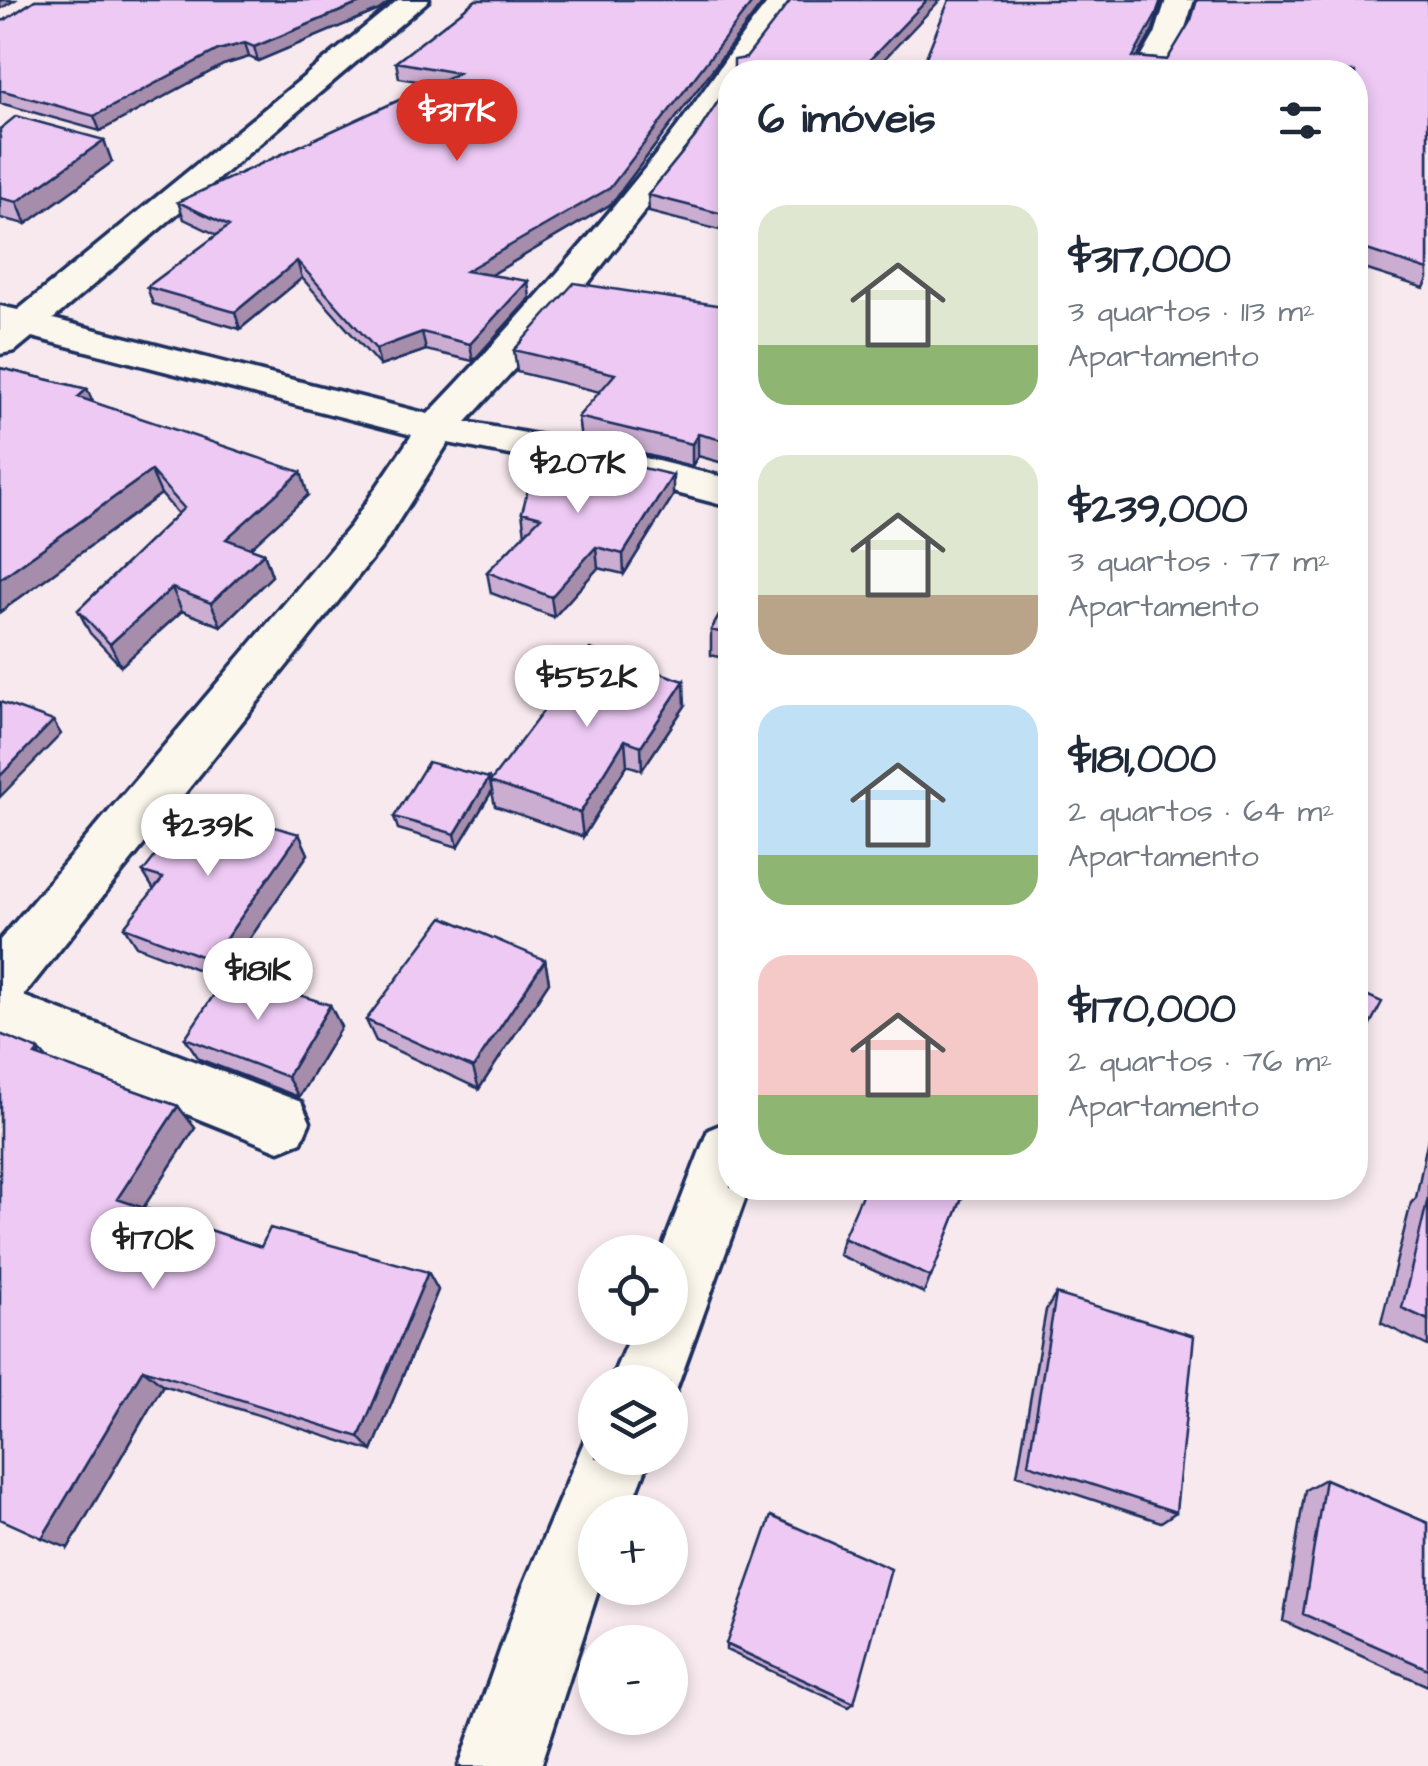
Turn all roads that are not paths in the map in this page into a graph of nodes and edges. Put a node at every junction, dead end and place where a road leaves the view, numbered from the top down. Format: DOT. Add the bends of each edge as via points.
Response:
graph roads {
  1 [pos="415,0"];
  2 [pos="784,0"];
  3 [pos="1180,0"];
  4 [pos="736,60"];
  5 [pos="1155,60"];
  6 [pos="718,87"];
  7 [pos="8,328"];
  8 [pos="438,428"];
  9 [pos="718,490"];
  10 [pos="0,982"];
  11 [pos="0,1013"];
  12 [pos="278,1122"];
  13 [pos="718,1184"];
  14 [pos="688,1268"];
  15 [pos="607,1475"];
  16 [pos="500,1766"];
  1 -- 7 [label="street"];
  2 -- 4 [label="street"];
  3 -- 5 [label="street"];
  6 -- 8 [label="street" via="614,230"];
  7 -- 8 [label="street"];
  8 -- 9 [label="street"];
  8 -- 10 [label="street" via="367,535"];
  11 -- 12 [label="street"];
  13 -- 14 [label="street"];
  15 -- 16 [label="street"];
}
